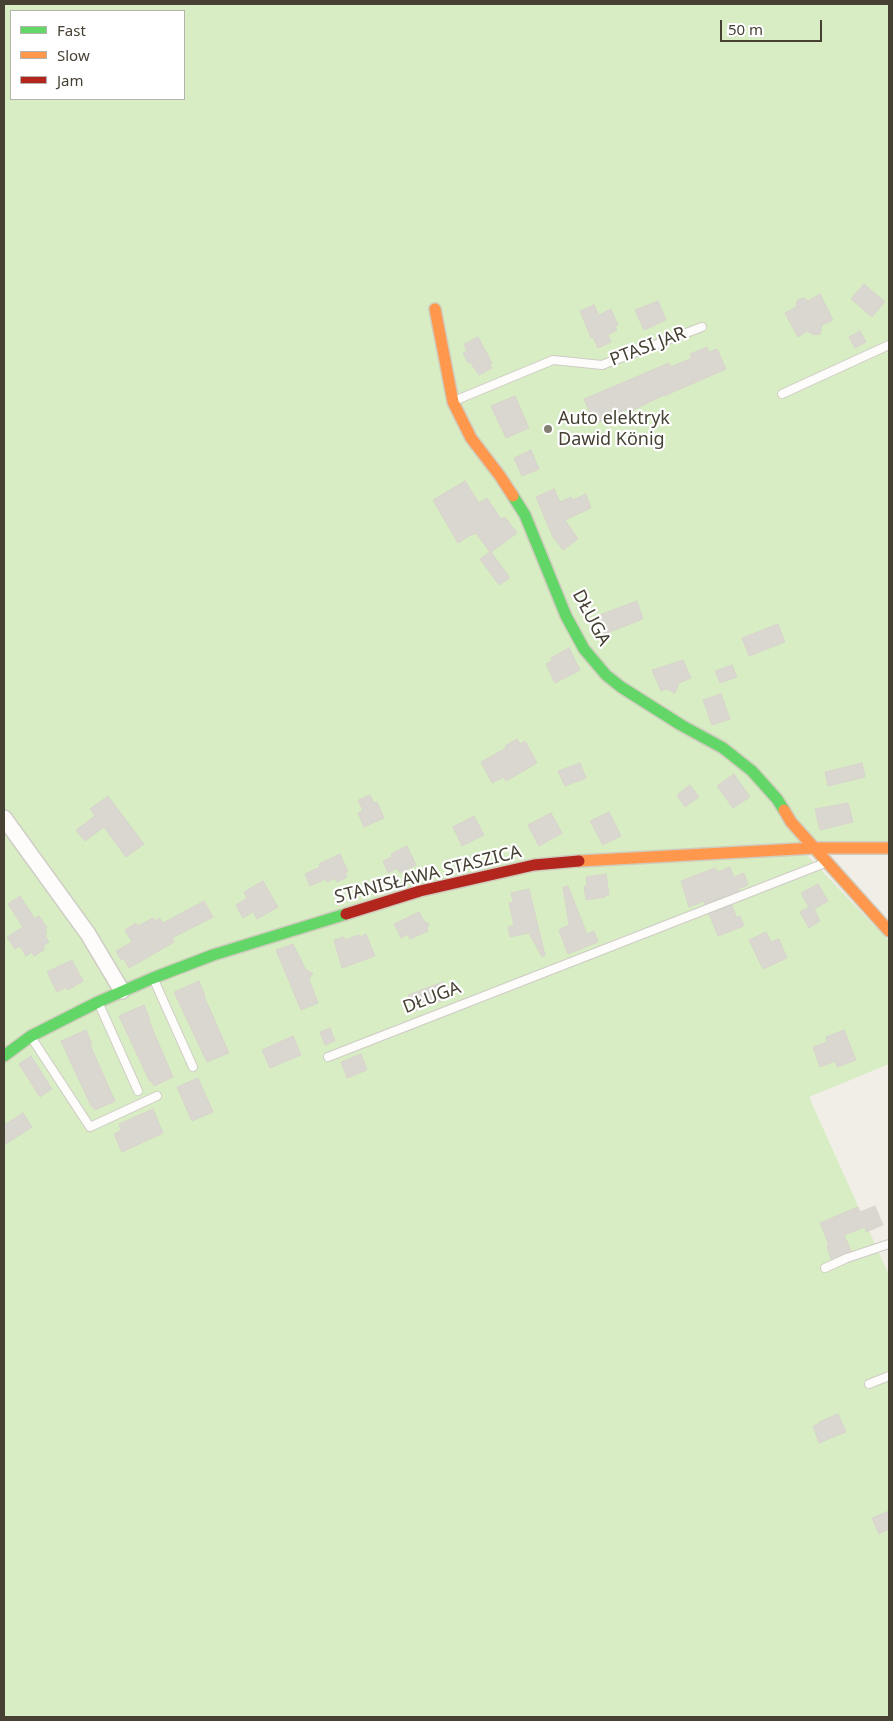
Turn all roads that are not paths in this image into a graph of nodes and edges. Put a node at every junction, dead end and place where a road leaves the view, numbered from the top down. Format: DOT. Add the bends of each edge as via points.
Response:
graph roads {
  1 [pos="435,309"];
  2 [pos="702,326"];
  3 [pos="889,345"];
  4 [pos="782,394"];
  5 [pos="453,402"];
  6 [pos="4,818"];
  7 [pos="815,848"];
  8 [pos="889,848"];
  9 [pos="827,863"];
  10 [pos="889,932"];
  11 [pos="153,978"];
  12 [pos="122,991"];
  13 [pos="98,1002"];
  14 [pos="31,1036"];
  15 [pos="4,1056"];
  16 [pos="328,1058"];
  17 [pos="193,1067"];
  18 [pos="138,1091"];
  19 [pos="157,1096"];
  20 [pos="889,1244"];
  21 [pos="825,1268"];
  22 [pos="889,1376"];
  23 [pos="869,1384"];
  1 -- 5 [label="street, DŁUGA"];
  2 -- 5 [label="lane, PTASI JAR" via="602,366 553,360"];
  3 -- 4 [label="lane"];
  5 -- 7 [label="street, DŁUGA" via="471,438 525,515 570,624 594,662 621,687 723,748 747,767"];
  6 -- 12 [label="street" via="88,934"];
  7 -- 8 [label="street, STANISŁAWA STASZICA"];
  7 -- 9 [label="street, DŁUGA"];
  7 -- 11 [label="street, STANISŁAWA STASZICA" via="617,858 534,866 420,891 230,950"];
  9 -- 10 [label="street, DŁUGA"];
  9 -- 16 [label="lane, DŁUGA"];
  11 -- 12 [label="street, STANISŁAWA STASZICA"];
  11 -- 17 [label="lane"];
  12 -- 13 [label="street, STANISŁAWA STASZICA"];
  13 -- 14 [label="street, STANISŁAWA STASZICA"];
  13 -- 18 [label="lane"];
  14 -- 15 [label="street, STANISŁAWA STASZICA"];
  14 -- 19 [label="lane" via="90,1127"];
  20 -- 21 [label="lane"];
  22 -- 23 [label="lane"];
}
